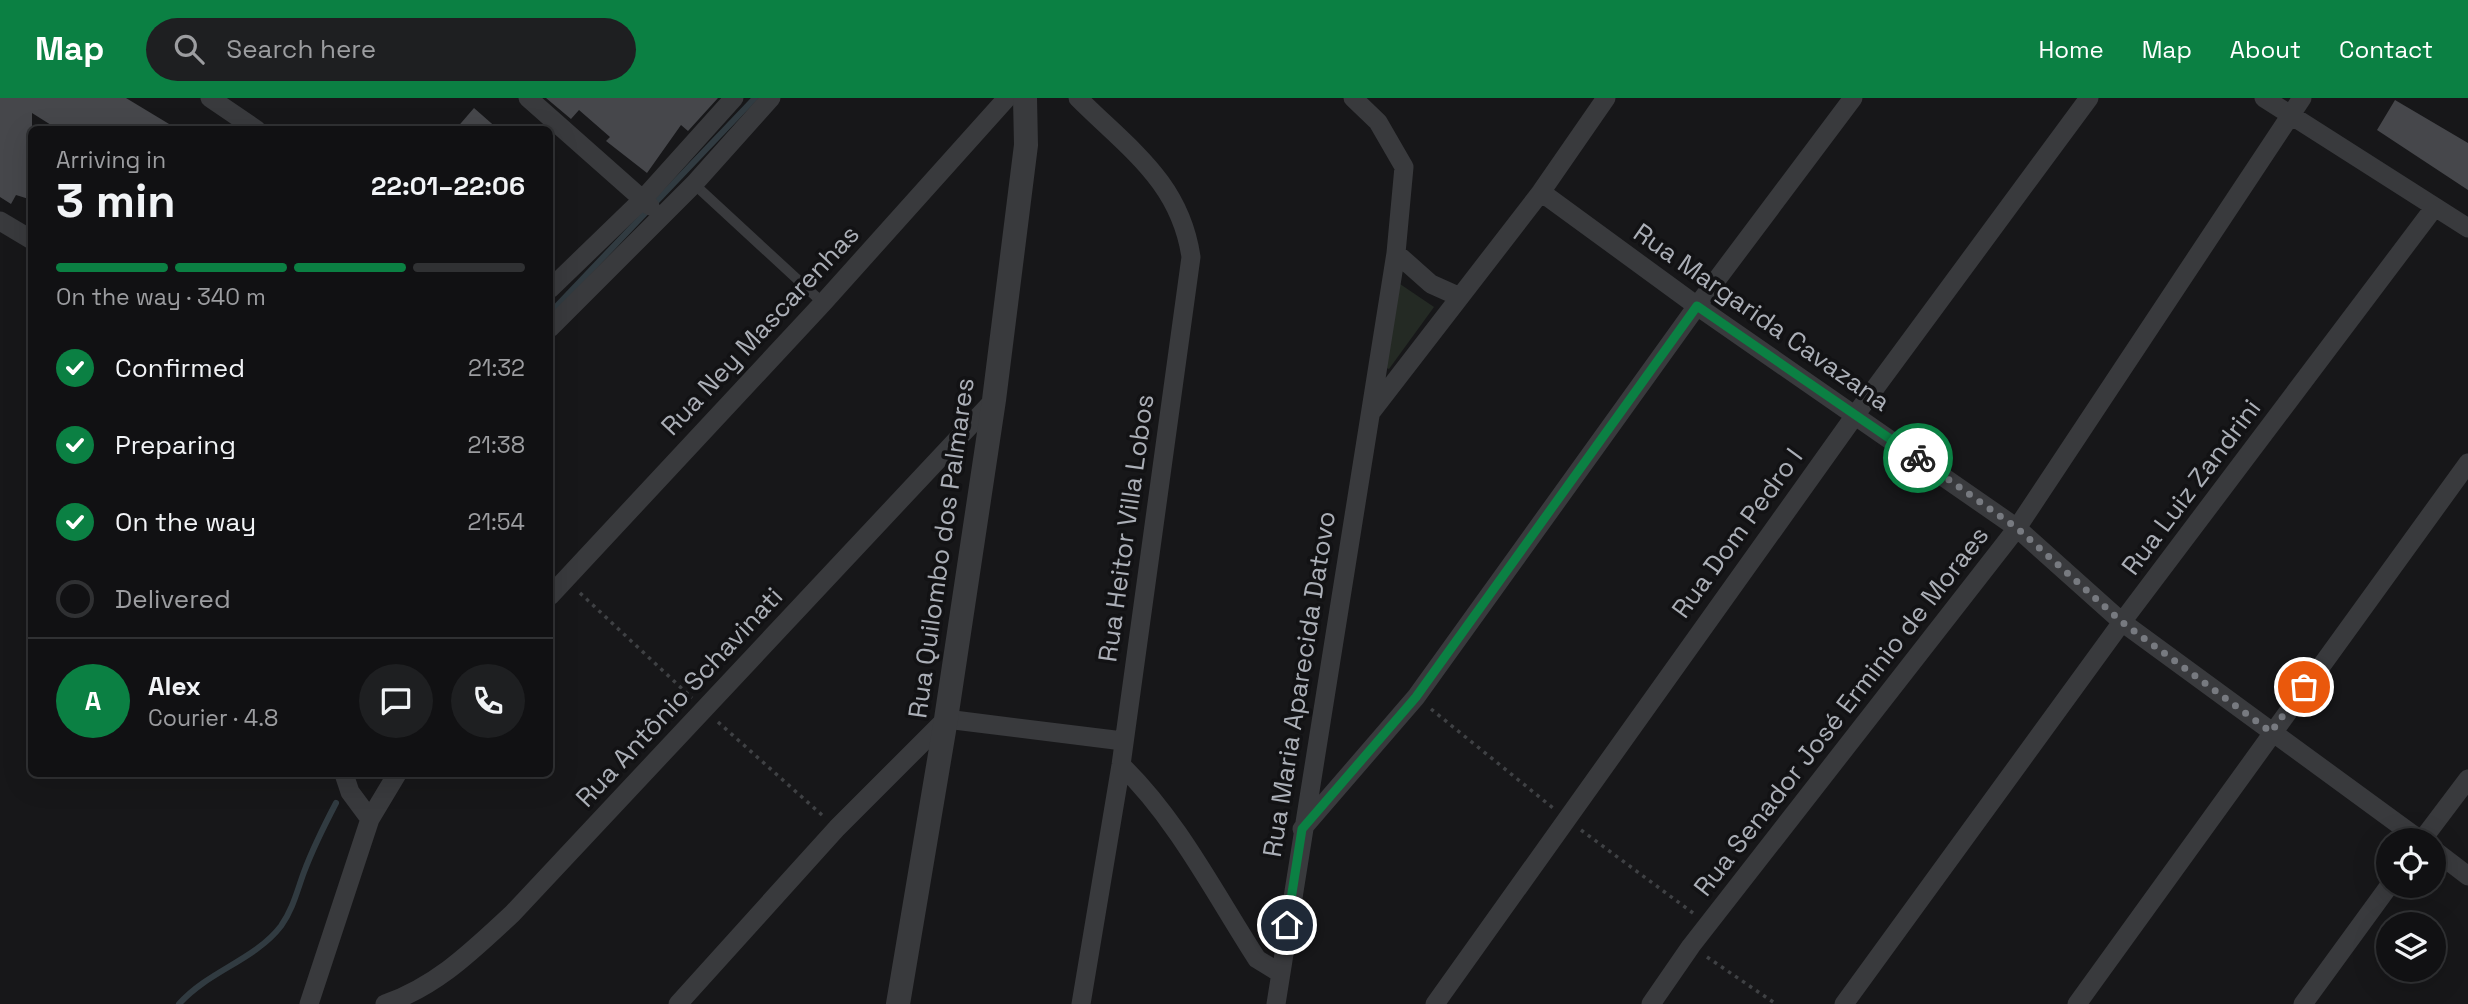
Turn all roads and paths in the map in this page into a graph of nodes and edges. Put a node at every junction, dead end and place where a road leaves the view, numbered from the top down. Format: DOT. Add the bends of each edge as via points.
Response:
graph roads {
  1 [pos="210,98"];
  2 [pos="528,98"];
  3 [pos="734,98"];
  4 [pos="771,98"];
  5 [pos="1007,98"];
  6 [pos="1025,98"];
  7 [pos="1078,98"];
  8 [pos="1353,98"];
  9 [pos="1606,98"];
  10 [pos="1853,98"];
  11 [pos="2089,98"];
  12 [pos="2264,98"];
  13 [pos="2302,98"];
  14 [pos="2291,116"];
  15 [pos="251,126"];
  16 [pos="694,184"];
  17 [pos="1541,192"];
  18 [pos="652,208"];
  19 [pos="2434,208"];
  20 [pos="0,221"];
  21 [pos="2468,228"];
  22 [pos="28,238"];
  23 [pos="1396,253"];
  24 [pos="553,287"];
  25 [pos="1460,297"];
  26 [pos="822,303"];
  27 [pos="1697,306"];
  28 [pos="553,324"];
  29 [pos="994,400"];
  30 [pos="1370,413"];
  31 [pos="1856,414"];
  32 [pos="2468,463"];
  33 [pos="2017,528"];
  34 [pos="553,593"];
  35 [pos="2122,622"];
  36 [pos="1416,697"];
  37 [pos="946,719"];
  38 [pos="2271,732"];
  39 [pos="1123,741"];
  40 [pos="1121,765"];
  41 [pos="345,777"];
  42 [pos="395,777"];
  43 [pos="2468,779"];
  44 [pos="1565,818"];
  45 [pos="370,820"];
  46 [pos="2404,828"];
  47 [pos="2430,828"];
  48 [pos="1302,829"];
  49 [pos="2446,859"];
  50 [pos="2468,876"];
  51 [pos="2380,898"];
  52 [pos="1709,925"];
  53 [pos="1691,946"];
  54 [pos="1280,972"];
  55 [pos="309,1004"];
  56 [pos="385,1004"];
  57 [pos="678,1004"];
  58 [pos="898,1004"];
  59 [pos="1081,1004"];
  60 [pos="1276,1004"];
  61 [pos="1435,1004"];
  62 [pos="1651,1004"];
  63 [pos="1776,1004"];
  64 [pos="1843,1004"];
  65 [pos="2077,1004"];
  66 [pos="2303,1004"];
  1 -- 15 [label="street"];
  2 -- 18 [label="street"];
  3 -- 18 [label="street"];
  4 -- 16 [label="street"];
  5 -- 26 [label="street, Rua Ney Mascarenhas"];
  6 -- 29 [label="street, Rua Quilombo dos Palmares" via="1026,145"];
  7 -- 39 [label="street, Rua Heitor Villa Lobos" via="1162,182 1187,228 1191,257"];
  8 -- 23 [label="street, Rua Maria Aparecida Datovo" via="1378,122 1404,167"];
  9 -- 17 [label="street"];
  10 -- 27 [label="street"];
  11 -- 31 [label="street, Rua Dom Pedro I"];
  12 -- 14 [label="street"];
  13 -- 14 [label="street, Rua Senador José Erminio de Moraes"];
  14 -- 19 [label="street"];
  14 -- 33 [label="street, Rua Senador José Erminio de Moraes"];
  16 -- 18 [label="street"];
  16 -- 26 [label="lane"];
  17 -- 25 [label="street"];
  17 -- 27 [label="street, Rua Margarida Cavazana"];
  18 -- 24 [label="street"];
  18 -- 28 [label="street"];
  19 -- 21 [label="street"];
  19 -- 35 [label="street, Rua Luiz Zandrini"];
  20 -- 22 [label="street"];
  23 -- 25 [label="street" via="1431,284"];
  23 -- 30 [label="street, Rua Maria Aparecida Datovo"];
  25 -- 30 [label="street"];
  26 -- 34 [label="street, Rua Ney Mascarenhas"];
  27 -- 31 [label="street, Rua Margarida Cavazana"];
  27 -- 36 [label="street"];
  29 -- 37 [label="street, Rua Quilombo dos Palmares"];
  29 -- 56 [label="street, Rua Antônio Schavinati" via="512,914 427,987"];
  30 -- 48 [label="street, Rua Maria Aparecida Datovo"];
  31 -- 33 [label="street, Rua Margarida Cavazana"];
  31 -- 44 [label="street, Rua Dom Pedro I"];
  32 -- 38 [label="street"];
  33 -- 35 [label="street, Rua Margarida Cavazana"];
  33 -- 52 [label="street, Rua Senador José Erminio de Moraes"];
  35 -- 38 [label="street, Rua Margarida Cavazana"];
  35 -- 64 [label="street, Rua Luiz Zandrini"];
  36 -- 44 [label="path"];
  36 -- 48 [label="street"];
  37 -- 39 [label="street"];
  37 -- 57 [label="street" via="836,828"];
  37 -- 58 [label="street, Rua Quilombo dos Palmares"];
  38 -- 46 [label="street, Rua Margarida Cavazana"];
  38 -- 65 [label="street"];
  39 -- 40 [label="street, Rua Heitor Villa Lobos"];
  40 -- 54 [label="street" via="1169,822 1257,958"];
  40 -- 59 [label="street, Rua Heitor Villa Lobos"];
  41 -- 45 [label="street"];
  42 -- 45 [label="street"];
  43 -- 47 [label="street"];
  44 -- 52 [label="path"];
  44 -- 61 [label="street, Rua Dom Pedro I"];
  45 -- 55 [label="street"];
  48 -- 54 [label="street, Rua Maria Aparecida Datovo"];
  49 -- 50 [label="street"];
  51 -- 66 [label="street"];
  52 -- 53 [label="street, Rua Senador José Erminio de Moraes"];
  53 -- 62 [label="street, Rua Senador José Erminio de Moraes"];
  53 -- 63 [label="path"];
  54 -- 60 [label="street, Rua Maria Aparecida Datovo"];
}
